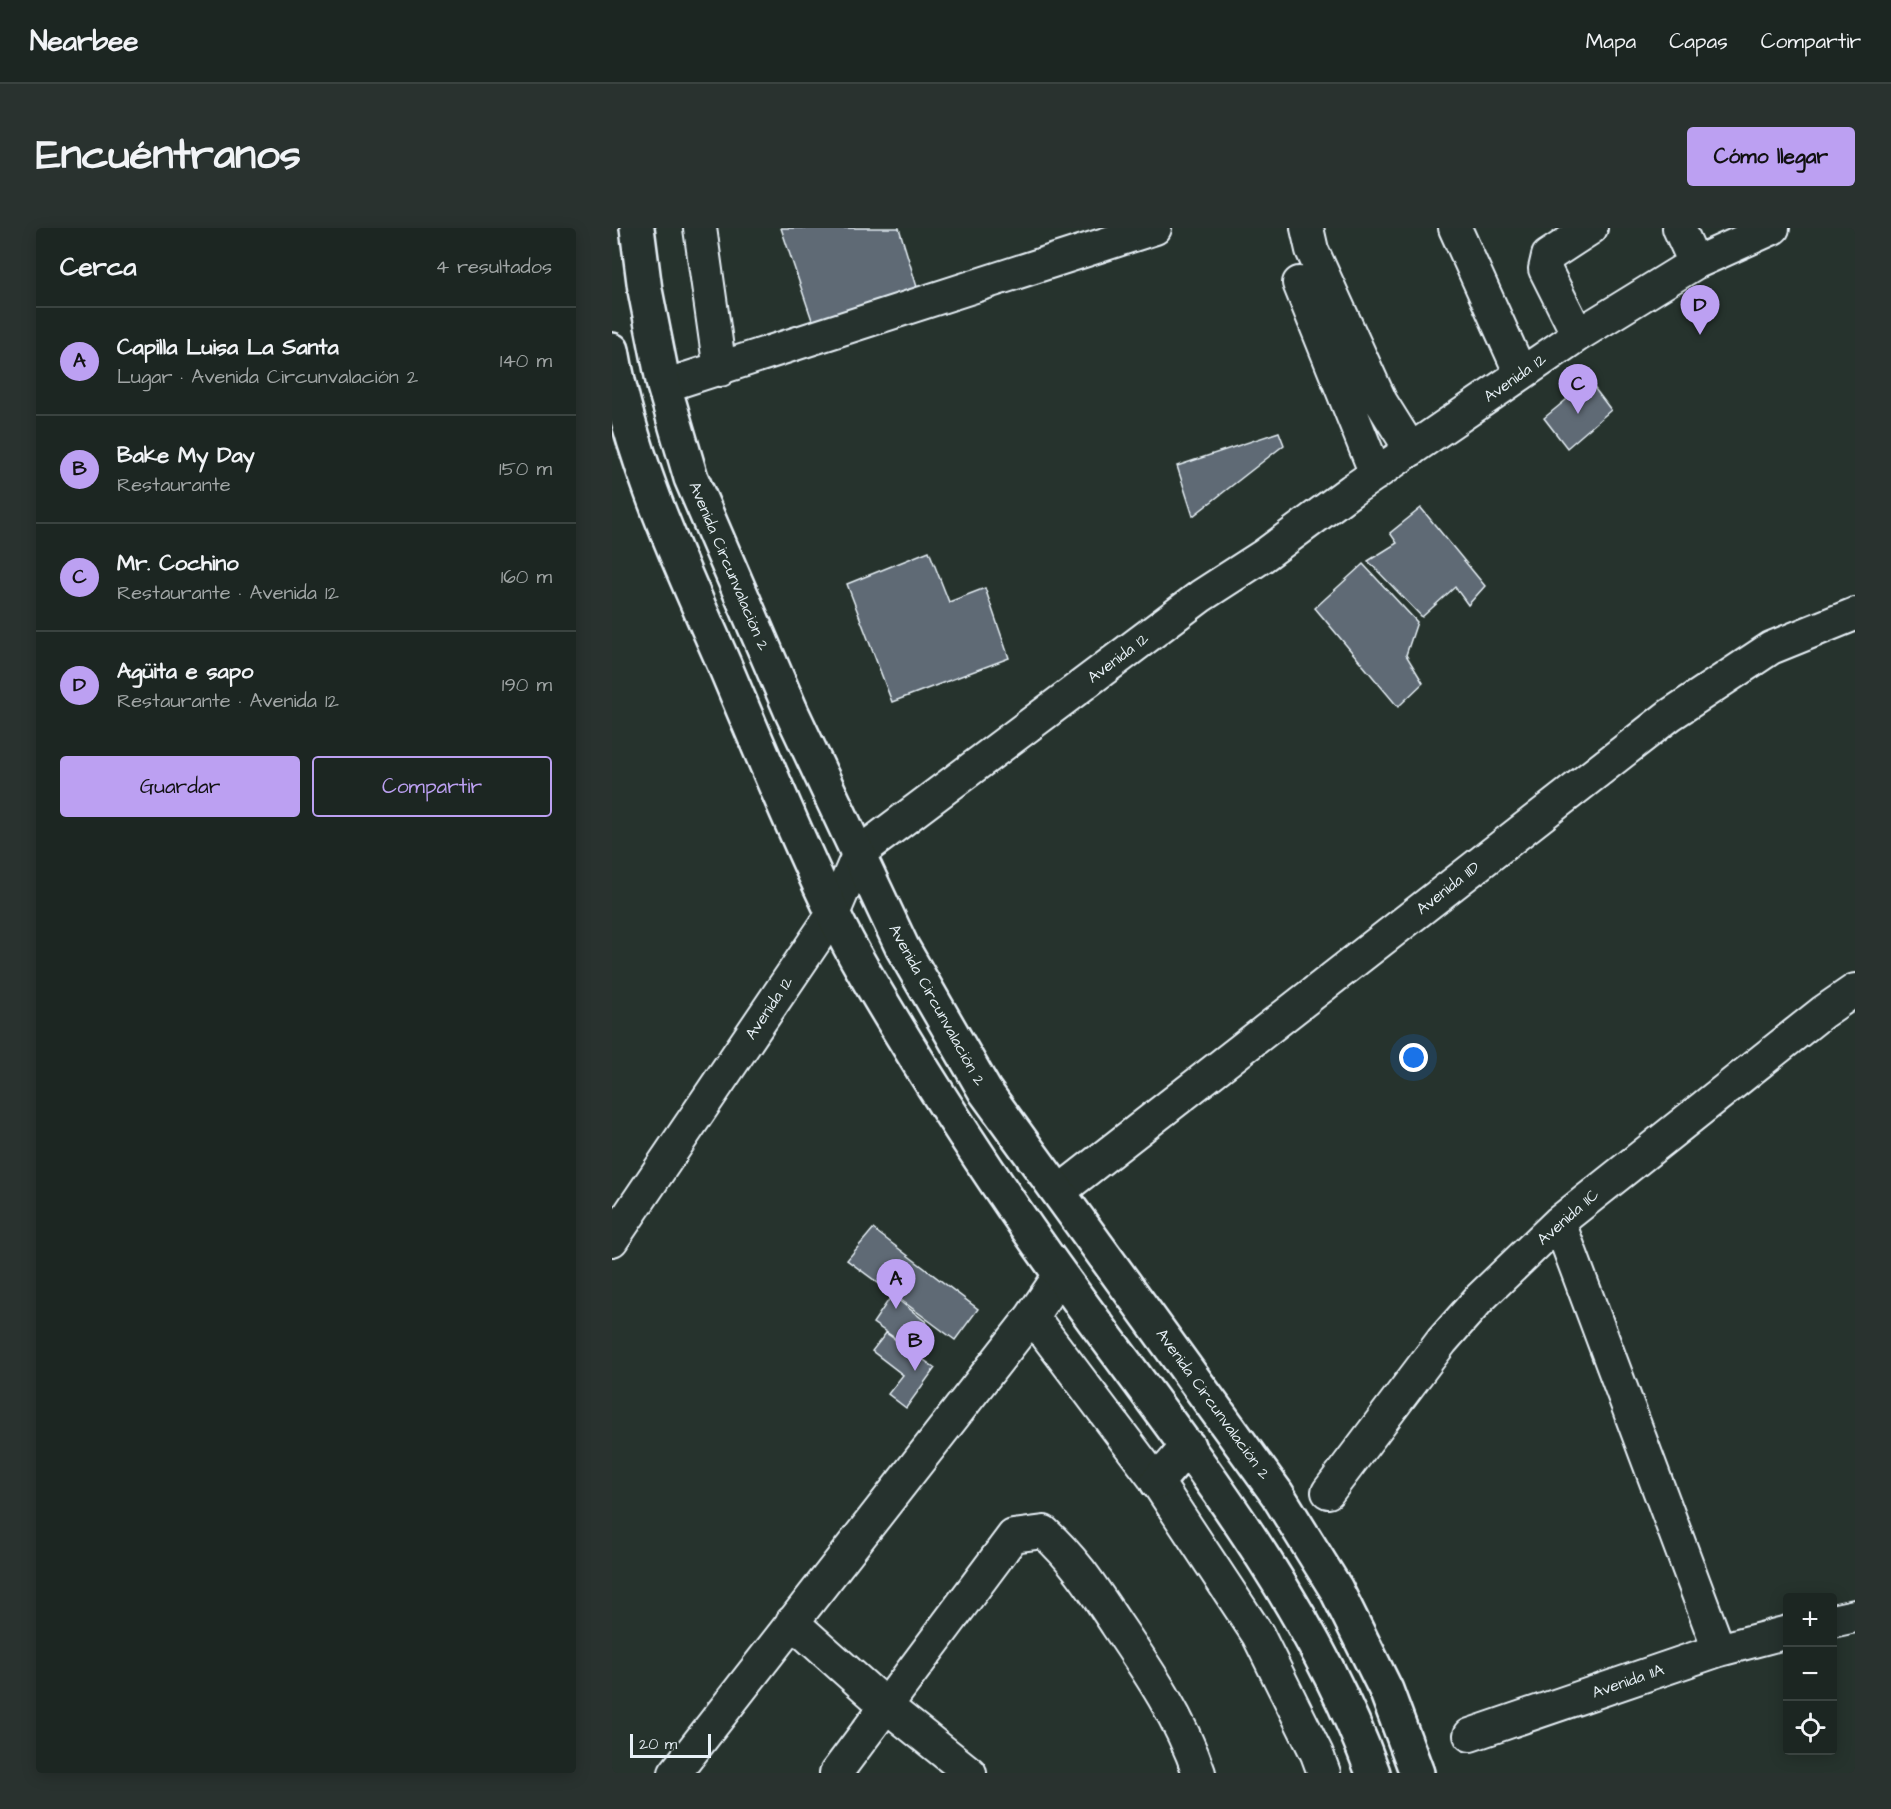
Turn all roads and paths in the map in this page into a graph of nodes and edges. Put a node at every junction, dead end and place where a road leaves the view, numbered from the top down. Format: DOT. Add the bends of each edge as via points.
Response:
graph roads {
  1 [pos="637,228"];
  2 [pos="700,228"];
  3 [pos="1155,228"];
  4 [pos="1307,228"];
  5 [pos="1455,228"];
  6 [pos="1591,228"];
  7 [pos="1679,228"];
  8 [pos="1773,228"];
  9 [pos="1695,263"];
  10 [pos="1299,283"];
  11 [pos="1578,335"];
  12 [pos="612,350"];
  13 [pos="720,370"];
  14 [pos="1521,374"];
  15 [pos="664,386"];
  16 [pos="1411,450"];
  17 [pos="1376,474"];
  18 [pos="1855,614"];
  19 [pos="859,853"];
  20 [pos="833,914"];
  21 [pos="1855,990"];
  22 [pos="1060,1191"];
  23 [pos="1559,1222"];
  24 [pos="612,1240"];
  25 [pos="1060,1275"];
  26 [pos="1032,1316"];
  27 [pos="1188,1446"];
  28 [pos="1157,1482"];
  29 [pos="1328,1492"];
  30 [pos="1855,1616"];
  31 [pos="1837,1620"];
  32 [pos="792,1622"];
  33 [pos="1783,1633"];
  34 [pos="1719,1650"];
  35 [pos="885,1706"];
  36 [pos="1470,1735"];
  37 [pos="675,1773"];
  38 [pos="836,1773"];
  39 [pos="970,1773"];
  40 [pos="1199,1773"];
  41 [pos="1324,1773"];
  42 [pos="1373,1773"];
  43 [pos="1417,1773"];
  1 -- 15 [label="main road, Avenida Circunvalación 2"];
  2 -- 13 [label="street"];
  3 -- 13 [label="street"];
  4 -- 16 [label="street" via="1312,250 1381,402"];
  5 -- 14 [label="street"];
  6 -- 11 [label="street" via="1548,256 1545,269"];
  7 -- 9 [label="street"];
  8 -- 9 [label="street, Avenida 12"];
  9 -- 11 [label="street, Avenida 12"];
  10 -- 17 [label="street"];
  11 -- 14 [label="street, Avenida 12"];
  12 -- 20 [label="main road" via="639,455 682,573"];
  13 -- 15 [label="street"];
  14 -- 16 [label="street, Avenida 12"];
  15 -- 19 [label="main road, Avenida Circunvalación 2" via="691,478 728,567"];
  16 -- 17 [label="street, Avenida 12"];
  17 -- 19 [label="street, Avenida 12" via="1202,596"];
  18 -- 22 [label="street, Avenida 11D" via="1771,648 1696,696"];
  19 -- 20 [label="street, Avenida 12"];
  19 -- 22 [label="main road, Avenida Circunvalación 2" via="902,947 943,1022 985,1091"];
  20 -- 24 [label="street, Avenida 12"];
  20 -- 25 [label="main road" via="955,1121"];
  21 -- 23 [label="street, Avenida 11C"];
  22 -- 43 [label="main road, Avenida Circunvalación 2" via="1277,1494 1330,1580 1386,1690"];
  23 -- 29 [label="street, Avenida 11C" via="1480,1298 1442,1341"];
  23 -- 34 [label="street"];
  25 -- 26 [label="street"];
  25 -- 27 [label="main road"];
  26 -- 28 [label="street"];
  26 -- 32 [label="street"];
  27 -- 28 [label="main road"];
  27 -- 42 [label="main road" via="1244,1527 1303,1628 1352,1717"];
  28 -- 41 [label="street" via="1258,1635"];
  30 -- 31 [label="street"];
  32 -- 35 [label="street"];
  32 -- 37 [label="street"];
  33 -- 34 [label="street, Avenida 11A"];
  34 -- 36 [label="street, Avenida 11A"];
  35 -- 38 [label="street"];
  35 -- 39 [label="street"];
  35 -- 40 [label="street" via="1013,1536 1044,1532 1070,1555 1150,1673"];
}
